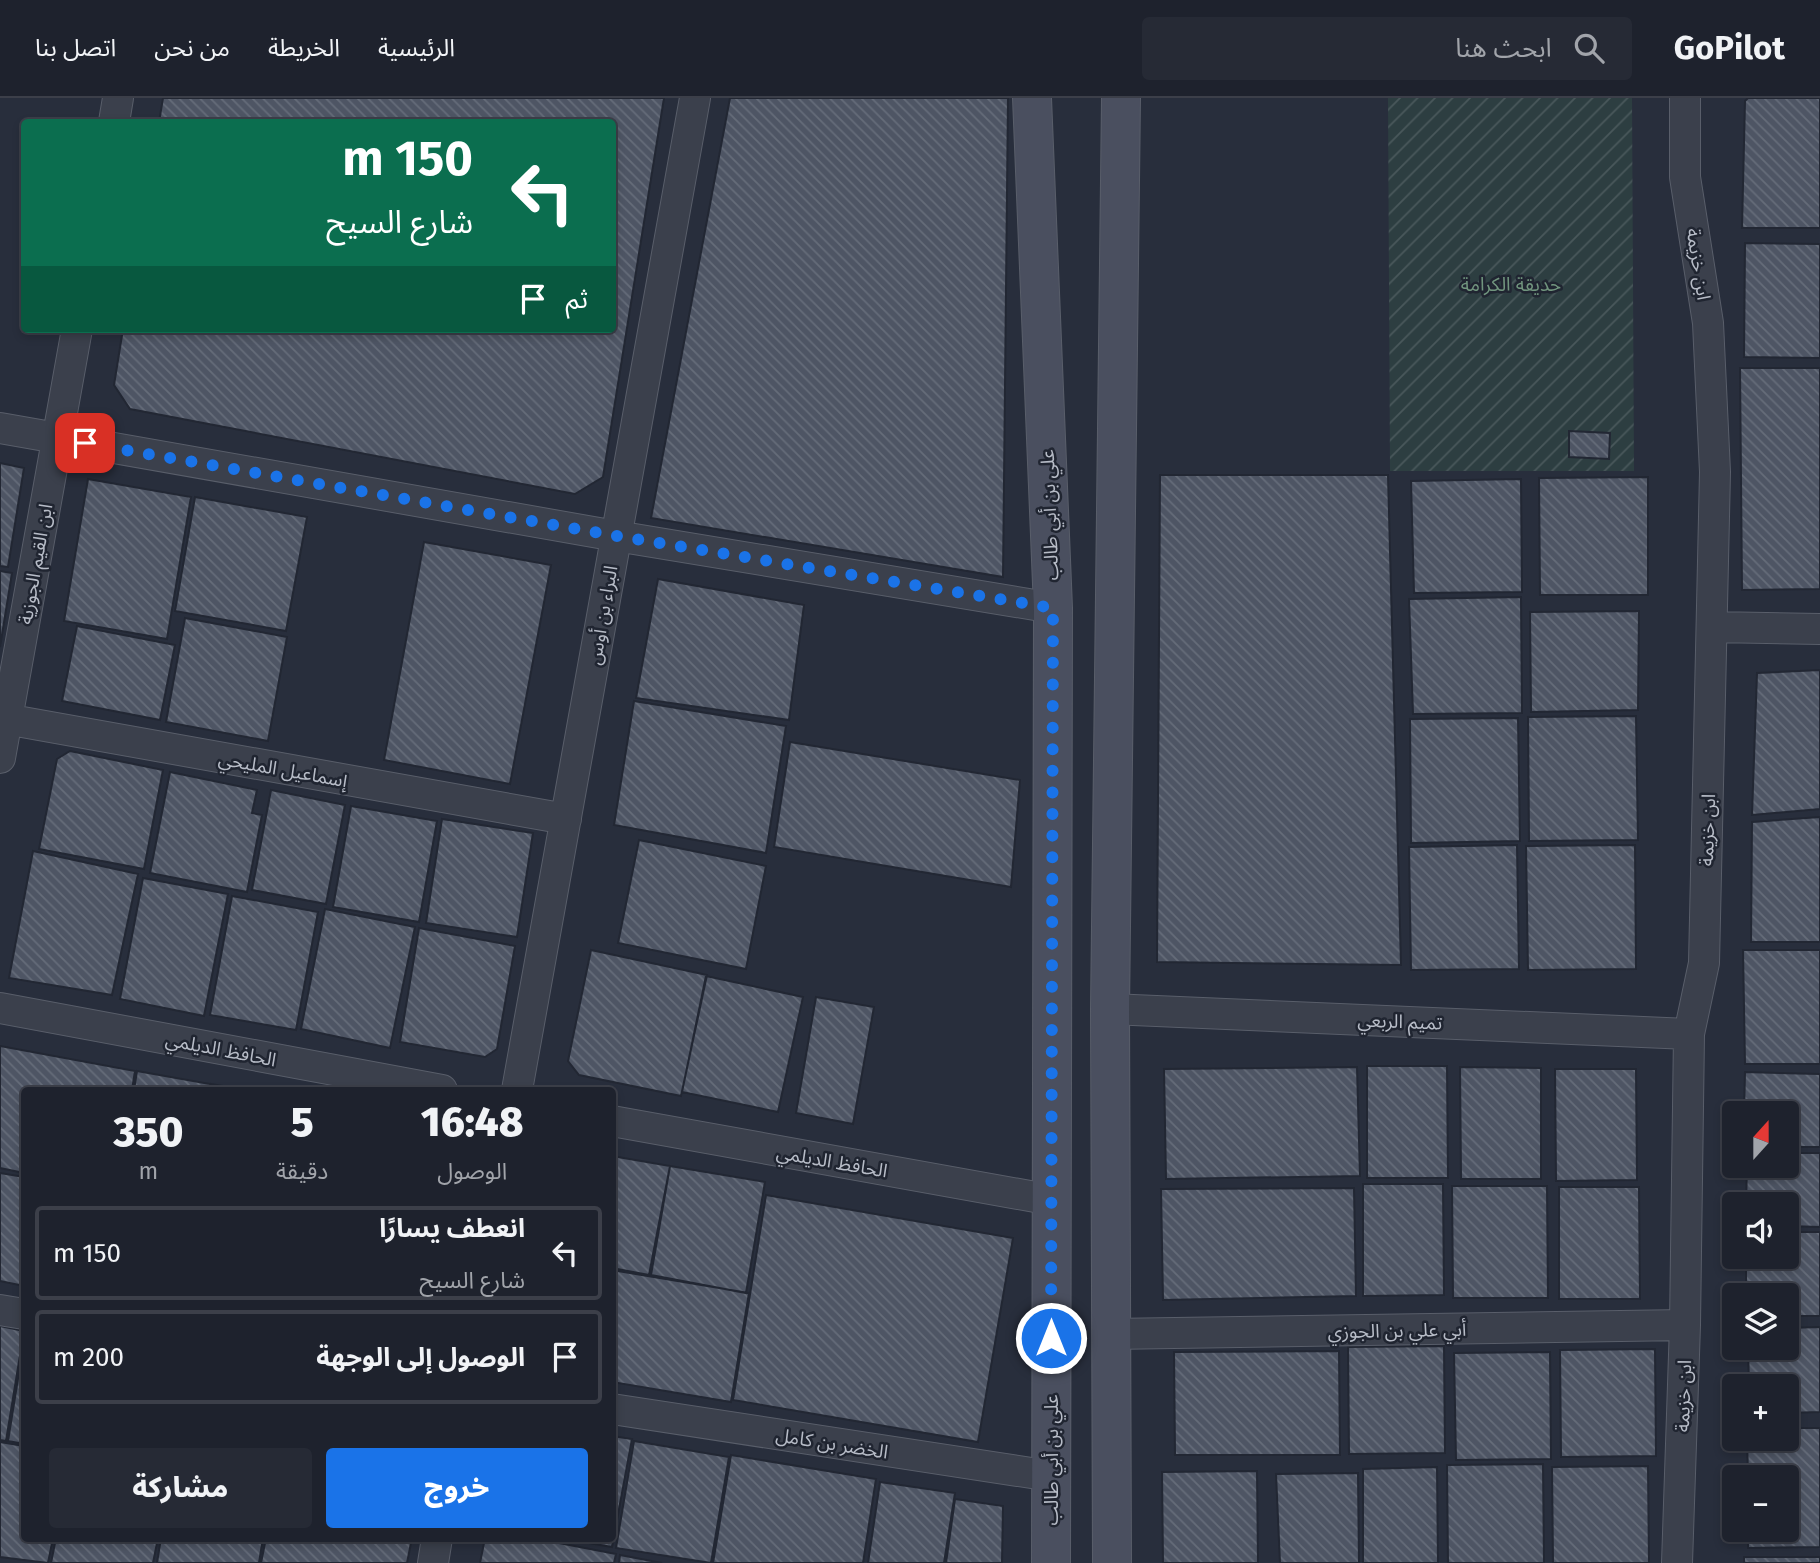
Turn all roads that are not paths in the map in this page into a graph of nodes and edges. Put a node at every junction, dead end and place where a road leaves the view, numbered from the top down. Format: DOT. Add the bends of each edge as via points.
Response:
graph roads {
  1 [pos="118,98"];
  2 [pos="695,98"];
  3 [pos="1032,98"];
  4 [pos="1121,98"];
  5 [pos="1685,98"];
  6 [pos="114,119"];
  7 [pos="77,333"];
  8 [pos="0,428"];
  9 [pos="58,438"];
  10 [pos="617,536"];
  11 [pos="1053,608"];
  12 [pos="1713,627"];
  13 [pos="1820,629"];
  14 [pos="4,719"];
  15 [pos="0,758"];
  16 [pos="566,819"];
  17 [pos="0,1008"];
  18 [pos="1110,1009"];
  19 [pos="1689,1034"];
  20 [pos="426,1087"];
  21 [pos="518,1087"];
  22 [pos="616,1122"];
  23 [pos="1052,1200"];
  24 [pos="0,1310"];
  25 [pos="21,1314"];
  26 [pos="1685,1325"];
  27 [pos="1110,1334"];
  28 [pos="616,1410"];
  29 [pos="1051,1476"];
  30 [pos="436,1542"];
  31 [pos="433,1563"];
  32 [pos="1051,1563"];
  33 [pos="1112,1563"];
  34 [pos="1677,1563"];
  1 -- 6 [label="street"];
  2 -- 10 [label="street, البراء بن أوس"];
  3 -- 11 [label="main road, علي بن أبي طالب"];
  4 -- 18 [label="main road"];
  5 -- 12 [label="street, ابن خزيمة" via="1685,177 1708,323 1715,472"];
  7 -- 9 [label="street, ابن القيم الجوزية"];
  8 -- 9 [label="street"];
  9 -- 10 [label="street"];
  9 -- 14 [label="street, ابن القيم الجوزية"];
  10 -- 11 [label="street"];
  10 -- 16 [label="street, البراء بن أوس"];
  11 -- 23 [label="main road, علي بن أبي طالب"];
  12 -- 13 [label="street"];
  12 -- 19 [label="street, ابن خزيمة" via="1704,963"];
  14 -- 15 [label="street, ابن القيم الجوزية"];
  14 -- 16 [label="street, إسماعيل المليحي"];
  16 -- 21 [label="street, البراء بن أوس"];
  17 -- 20 [label="street, الحافظ الديلمي"];
  18 -- 19 [label="street, تميم الربعي"];
  18 -- 27 [label="main road"];
  19 -- 26 [label="street, ابن خزيمة"];
  22 -- 23 [label="street, الحافظ الديلمي"];
  23 -- 29 [label="main road, علي بن أبي طالب"];
  24 -- 25 [label="street"];
  26 -- 27 [label="street, أبي علي بن الجوزي"];
  26 -- 34 [label="street, ابن خزيمة"];
  27 -- 33 [label="main road"];
  28 -- 29 [label="street, الخضر بن كامل"];
  29 -- 32 [label="main road, علي بن أبي طالب"];
  30 -- 31 [label="street"];
}
